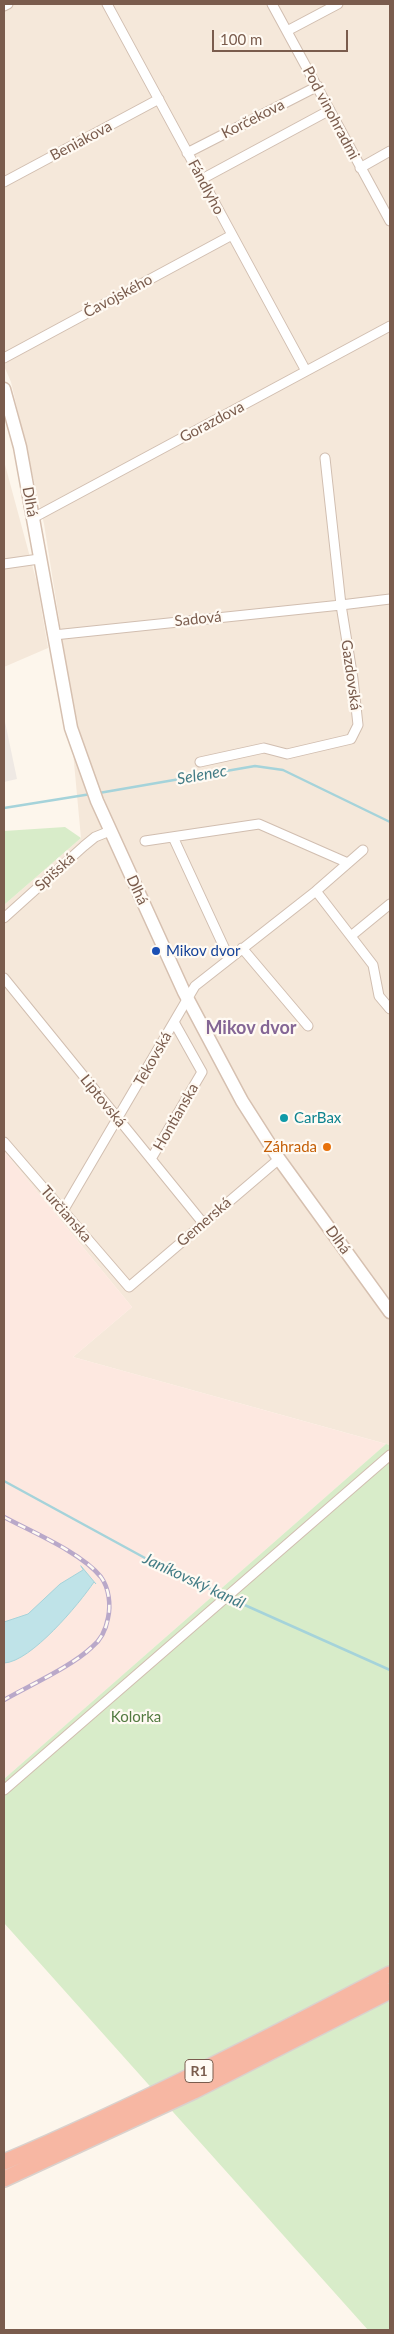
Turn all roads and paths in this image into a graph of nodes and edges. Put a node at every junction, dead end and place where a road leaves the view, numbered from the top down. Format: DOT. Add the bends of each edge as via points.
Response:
graph roads {
  1 [pos="8,4"];
  2 [pos="107,4"];
  3 [pos="272,4"];
  4 [pos="338,4"];
  5 [pos="4,6"];
  6 [pos="287,32"];
  7 [pos="318,86"];
  8 [pos="159,99"];
  9 [pos="330,110"];
  10 [pos="390,151"];
  11 [pos="188,153"];
  12 [pos="360,168"];
  13 [pos="202,179"];
  14 [pos="4,182"];
  15 [pos="390,222"];
  16 [pos="232,235"];
  17 [pos="390,326"];
  18 [pos="4,358"];
  19 [pos="306,371"];
  20 [pos="4,389"];
  21 [pos="8,416"];
  22 [pos="326,458"];
  23 [pos="33,518"];
  24 [pos="39,558"];
  25 [pos="4,564"];
  26 [pos="390,599"];
  27 [pos="341,604"];
  28 [pos="54,635"];
  29 [pos="200,762"];
  30 [pos="110,831"];
  31 [pos="173,837"];
  32 [pos="146,841"];
  33 [pos="362,850"];
  34 [pos="348,863"];
  35 [pos="316,891"];
  36 [pos="390,904"];
  37 [pos="4,918"];
  38 [pos="351,936"];
  39 [pos="242,948"];
  40 [pos="229,958"];
  41 [pos="4,978"];
  42 [pos="188,999"];
  43 [pos="390,1009"];
  44 [pos="174,1022"];
  45 [pos="308,1026"];
  46 [pos="118,1119"];
  47 [pos="4,1142"];
  48 [pos="151,1159"];
  49 [pos="279,1159"];
  50 [pos="64,1211"];
  51 [pos="203,1223"];
  52 [pos="129,1287"];
  53 [pos="390,1312"];
  54 [pos="390,1455"];
  55 [pos="4,1790"];
  56 [pos="390,1974"];
  57 [pos="390,1991"];
  58 [pos="4,2162"];
  59 [pos="4,2179"];
  1 -- 5 [label="street"];
  2 -- 8 [label="street, Fándlyho"];
  3 -- 6 [label="street, Pod vinohradmi"];
  4 -- 6 [label="street"];
  6 -- 7 [label="street, Pod vinohradmi"];
  7 -- 9 [label="street, Pod vinohradmi"];
  7 -- 11 [label="street, Korčekova"];
  8 -- 11 [label="street, Fándlyho"];
  8 -- 14 [label="street, Beniakova"];
  9 -- 12 [label="street, Pod vinohradmi"];
  9 -- 13 [label="street, Korčekova"];
  10 -- 12 [label="street"];
  11 -- 13 [label="street, Fándlyho"];
  12 -- 15 [label="street, Pod vinohradmi"];
  13 -- 16 [label="street, Fándlyho"];
  16 -- 18 [label="street, Čavojského"];
  16 -- 19 [label="street, Fándlyho"];
  17 -- 19 [label="street, Gorazdova"];
  19 -- 23 [label="street, Gorazdova"];
  20 -- 21 [label="street, Dlhá"];
  21 -- 23 [label="street, Dlhá"];
  22 -- 27 [label="street"];
  23 -- 24 [label="street, Dlhá"];
  24 -- 25 [label="street"];
  24 -- 28 [label="street, Dlhá"];
  26 -- 27 [label="street, Sadová"];
  27 -- 28 [label="street, Sadová"];
  27 -- 29 [label="street, Gazdovská" via="358,725 351,739 287,754 264,748"];
  28 -- 30 [label="street, Dlhá" via="71,728"];
  30 -- 37 [label="street, Spišská" via="84,846"];
  30 -- 42 [label="street, Dlhá"];
  31 -- 32 [label="street"];
  31 -- 34 [label="street" via="259,824"];
  31 -- 40 [label="street"];
  33 -- 34 [label="street, Tekovská"];
  34 -- 35 [label="street, Tekovská"];
  35 -- 38 [label="street"];
  35 -- 39 [label="street, Tekovská"];
  36 -- 38 [label="street"];
  38 -- 43 [label="street" via="373,966 379,996"];
  39 -- 40 [label="street, Tekovská"];
  39 -- 45 [label="street"];
  40 -- 42 [label="street, Tekovská" via="195,986"];
  41 -- 46 [label="street, Liptovská"];
  42 -- 44 [label="street, Tekovská"];
  42 -- 49 [label="street, Dlhá" via="242,1101"];
  44 -- 46 [label="street, Tekovská"];
  44 -- 48 [label="street, Hontianska" via="202,1072"];
  46 -- 48 [label="street, Liptovská"];
  46 -- 50 [label="street, Tekovská"];
  47 -- 50 [label="street, Turčianska"];
  48 -- 51 [label="street, Liptovská"];
  49 -- 51 [label="street, Gemerská"];
  49 -- 53 [label="street, Dlhá"];
  50 -- 52 [label="street, Turčianska"];
  51 -- 52 [label="street, Gemerská"];
  54 -- 55 [label="street"];
  56 -- 58 [label="highway, R1" via="178,2081"];
  57 -- 59 [label="highway, R1" via="194,2091"];
}
